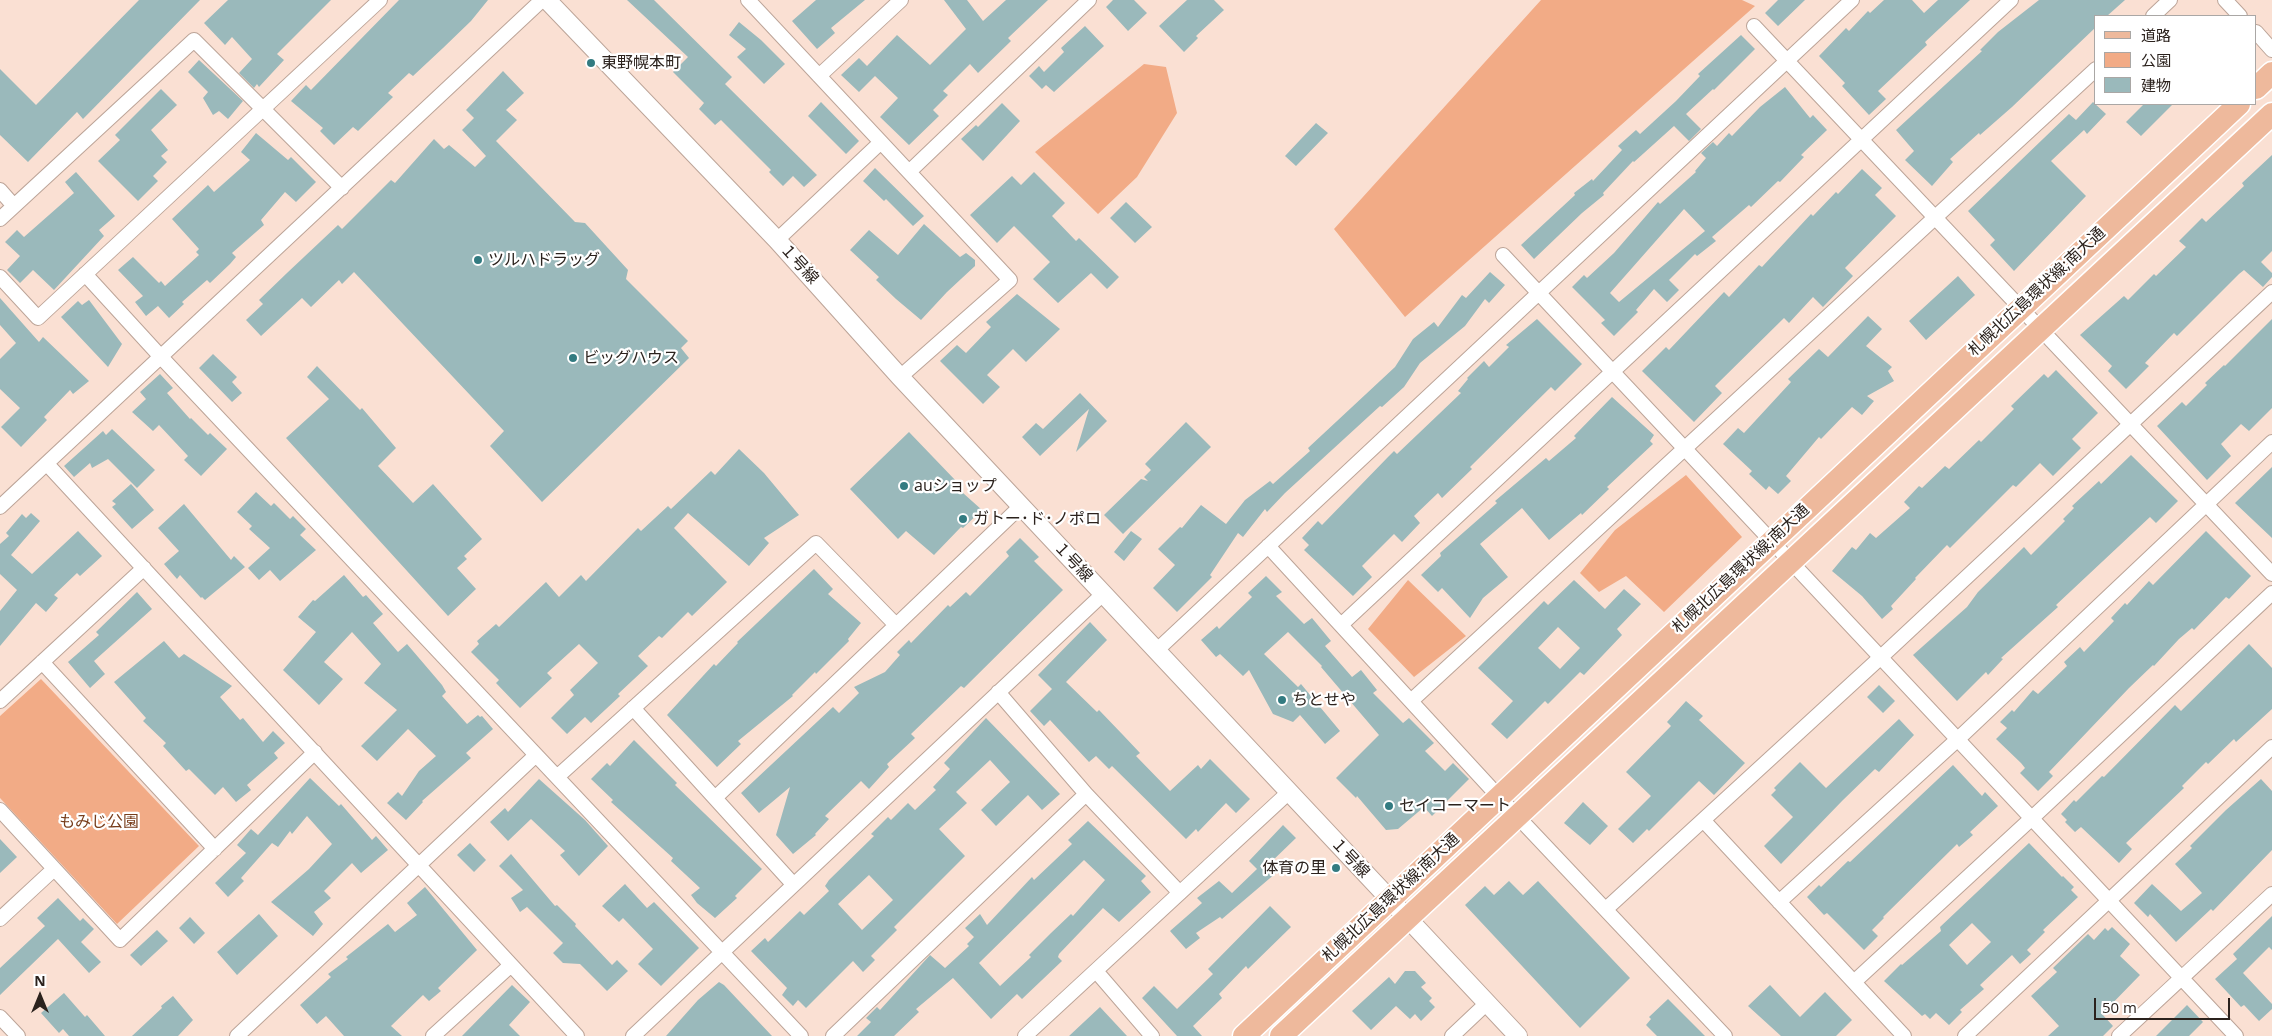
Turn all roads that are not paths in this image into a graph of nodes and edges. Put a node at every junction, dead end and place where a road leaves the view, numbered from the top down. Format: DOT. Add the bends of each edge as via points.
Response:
graph roads {
  1 [pos="380,0"];
  2 [pos="542,0"];
  3 [pos="547,0"];
  4 [pos="748,0"];
  5 [pos="901,0"];
  6 [pos="1089,0"];
  7 [pos="1852,0"];
  8 [pos="2011,0"];
  9 [pos="2170,0"];
  10 [pos="2225,0"];
  11 [pos="2154,15"];
  12 [pos="2239,15"];
  13 [pos="1754,26"];
  14 [pos="2257,33"];
  15 [pos="2272,50"];
  16 [pos="1787,61"];
  17 [pos="2094,71"];
  18 [pos="2272,73"];
  19 [pos="819,76"];
  20 [pos="2257,87"];
  21 [pos="2238,105"];
  22 [pos="263,109"];
  23 [pos="2272,114"];
  24 [pos="1862,140"];
  25 [pos="881,142"];
  26 [pos="909,172"];
  27 [pos="342,188"];
  28 [pos="0,190"];
  29 [pos="14,206"];
  30 [pos="1935,217"];
  31 [pos="0,219"];
  32 [pos="777,240"];
  33 [pos="1503,255"];
  34 [pos="85,274"];
  35 [pos="0,277"];
  36 [pos="2272,292"];
  37 [pos="1539,293"];
  38 [pos="2021,307"];
  39 [pos="2042,329"];
  40 [pos="160,357"];
  41 [pos="1613,373"];
  42 [pos="900,376"];
  43 [pos="2132,424"];
  44 [pos="2272,442"];
  45 [pos="1684,449"];
  46 [pos="47,464"];
  47 [pos="2205,503"];
  48 [pos="1021,506"];
  49 [pos="0,507"];
  50 [pos="1771,542"];
  51 [pos="1268,546"];
  52 [pos="1791,561"];
  53 [pos="144,568"];
  54 [pos="2272,574"];
  55 [pos="2272,593"];
  56 [pos="1103,594"];
  57 [pos="896,624"];
  58 [pos="1341,625"];
  59 [pos="1156,651"];
  60 [pos="1881,657"];
  61 [pos="42,662"];
  62 [pos="998,692"];
  63 [pos="0,701"];
  64 [pos="1411,701"];
  65 [pos="634,708"];
  66 [pos="1958,739"];
  67 [pos="2272,747"];
  68 [pos="315,752"];
  69 [pos="536,755"];
  70 [pos="557,777"];
  71 [pos="1289,792"];
  72 [pos="1086,794"];
  73 [pos="1499,797"];
  74 [pos="715,798"];
  75 [pos="0,810"];
  76 [pos="1517,815"];
  77 [pos="2032,818"];
  78 [pos="1703,820"];
  79 [pos="214,849"];
  80 [pos="420,864"];
  81 [pos="54,869"];
  82 [pos="793,884"];
  83 [pos="1180,893"];
  84 [pos="2272,894"];
  85 [pos="1389,900"];
  86 [pos="2108,900"];
  87 [pos="1779,902"];
  88 [pos="1606,909"];
  89 [pos="1407,917"];
  90 [pos="0,919"];
  91 [pos="722,952"];
  92 [pos="510,964"];
  93 [pos="1096,971"];
  94 [pos="2182,978"];
  95 [pos="1854,982"];
  96 [pos="1487,1003"];
  97 [pos="0,1017"];
  98 [pos="18,1036"];
  99 [pos="237,1036"];
  100 [pos="433,1036"];
  101 [pos="578,1036"];
  102 [pos="633,1036"];
  103 [pos="801,1036"];
  104 [pos="834,1036"];
  105 [pos="1025,1036"];
  106 [pos="1152,1036"];
  107 [pos="1244,1036"];
  108 [pos="1281,1036"];
  109 [pos="1452,1036"];
  110 [pos="1518,1036"];
  111 [pos="1725,1036"];
  112 [pos="1904,1036"];
  113 [pos="1965,1036"];
  114 [pos="2119,1036"];
  115 [pos="2236,1036"];
  1 -- 22 [label="street"];
  2 -- 27 [label="street"];
  3 -- 32 [label="street, １号線"];
  4 -- 19 [label="street"];
  5 -- 19 [label="street"];
  6 -- 26 [label="street"];
  7 -- 16 [label="street"];
  8 -- 24 [label="street"];
  9 -- 11 [label="street"];
  10 -- 12 [label="street"];
  13 -- 16 [label="street"];
  14 -- 15 [label="street"];
  16 -- 24 [label="street"];
  16 -- 37 [label="street"];
  17 -- 30 [label="street"];
  18 -- 20 [label="main road"];
  19 -- 25 [label="street"];
  21 -- 38 [label="main road, 札幌北広島環状線;南大通"];
  22 -- 27 [label="street"];
  22 -- 29 [label="street" via="194,40"];
  22 -- 34 [label="street"];
  23 -- 39 [label="main road, 札幌北広島環状線;南大通"];
  24 -- 30 [label="street"];
  24 -- 41 [label="street"];
  25 -- 26 [label="street"];
  25 -- 32 [label="street"];
  26 -- 42 [label="street" via="1010,280"];
  27 -- 40 [label="street"];
  28 -- 29 [label="street"];
  29 -- 31 [label="street"];
  30 -- 38 [label="street"];
  30 -- 45 [label="street"];
  32 -- 42 [label="street, １号線"];
  33 -- 37 [label="street"];
  34 -- 35 [label="street" via="38,318"];
  34 -- 40 [label="street"];
  36 -- 43 [label="street"];
  37 -- 41 [label="street"];
  37 -- 51 [label="street"];
  38 -- 39 [label="street"];
  38 -- 50 [label="main road, 札幌北広島環状線;南大通"];
  39 -- 43 [label="street"];
  39 -- 52 [label="main road, 札幌北広島環状線;南大通"];
  40 -- 46 [label="street"];
  40 -- 69 [label="street"];
  41 -- 45 [label="street"];
  41 -- 58 [label="street"];
  42 -- 48 [label="street, １号線"];
  43 -- 47 [label="street"];
  43 -- 60 [label="street"];
  44 -- 47 [label="street"];
  45 -- 50 [label="street"];
  45 -- 64 [label="street"];
  46 -- 49 [label="street"];
  46 -- 53 [label="street"];
  47 -- 54 [label="street"];
  47 -- 66 [label="street"];
  48 -- 56 [label="street, １号線"];
  48 -- 57 [label="street"];
  50 -- 52 [label="street"];
  50 -- 73 [label="main road, 札幌北広島環状線;南大通"];
  51 -- 58 [label="street"];
  51 -- 59 [label="street"];
  52 -- 60 [label="street"];
  52 -- 76 [label="main road, 札幌北広島環状線;南大通"];
  53 -- 61 [label="street"];
  53 -- 68 [label="street"];
  55 -- 77 [label="street"];
  56 -- 59 [label="street, １号線"];
  56 -- 62 [label="street"];
  57 -- 65 [label="street" via="816,543"];
  57 -- 74 [label="street"];
  58 -- 64 [label="street"];
  59 -- 71 [label="street, １号線"];
  60 -- 66 [label="street"];
  60 -- 78 [label="street"];
  61 -- 63 [label="street"];
  61 -- 79 [label="street"];
  62 -- 72 [label="street"];
  62 -- 82 [label="street"];
  64 -- 73 [label="street"];
  65 -- 70 [label="street"];
  65 -- 74 [label="street"];
  66 -- 77 [label="street"];
  66 -- 87 [label="street"];
  67 -- 86 [label="street"];
  68 -- 79 [label="street"];
  68 -- 80 [label="street"];
  69 -- 70 [label="street"];
  69 -- 80 [label="street"];
  70 -- 91 [label="street"];
  71 -- 83 [label="street"];
  71 -- 85 [label="street, １号線"];
  72 -- 83 [label="street"];
  72 -- 104 [label="street"];
  73 -- 76 [label="street"];
  73 -- 85 [label="main road, 札幌北広島環状線;南大通"];
  74 -- 82 [label="street"];
  75 -- 81 [label="street"];
  76 -- 88 [label="street"];
  76 -- 89 [label="main road, 札幌北広島環状線;南大通"];
  77 -- 86 [label="street"];
  77 -- 95 [label="street"];
  78 -- 87 [label="street"];
  78 -- 88 [label="street"];
  79 -- 81 [label="street" via="120,940"];
  80 -- 92 [label="street"];
  80 -- 99 [label="street"];
  81 -- 90 [label="street"];
  82 -- 91 [label="street"];
  83 -- 93 [label="street"];
  84 -- 94 [label="street"];
  85 -- 89 [label="street, １号線"];
  85 -- 107 [label="main road, 札幌北広島環状線;南大通"];
  86 -- 94 [label="street"];
  86 -- 113 [label="street"];
  87 -- 95 [label="street"];
  88 -- 111 [label="street"];
  89 -- 96 [label="street, １号線"];
  89 -- 108 [label="main road, 札幌北広島環状線;南大通"];
  91 -- 102 [label="street"];
  91 -- 103 [label="street"];
  92 -- 100 [label="street"];
  92 -- 101 [label="street"];
  93 -- 105 [label="street"];
  93 -- 106 [label="street"];
  94 -- 114 [label="street"];
  94 -- 115 [label="street"];
  95 -- 112 [label="street"];
  96 -- 109 [label="street"];
  96 -- 110 [label="street, １号線"];
  97 -- 98 [label="street"];
}
